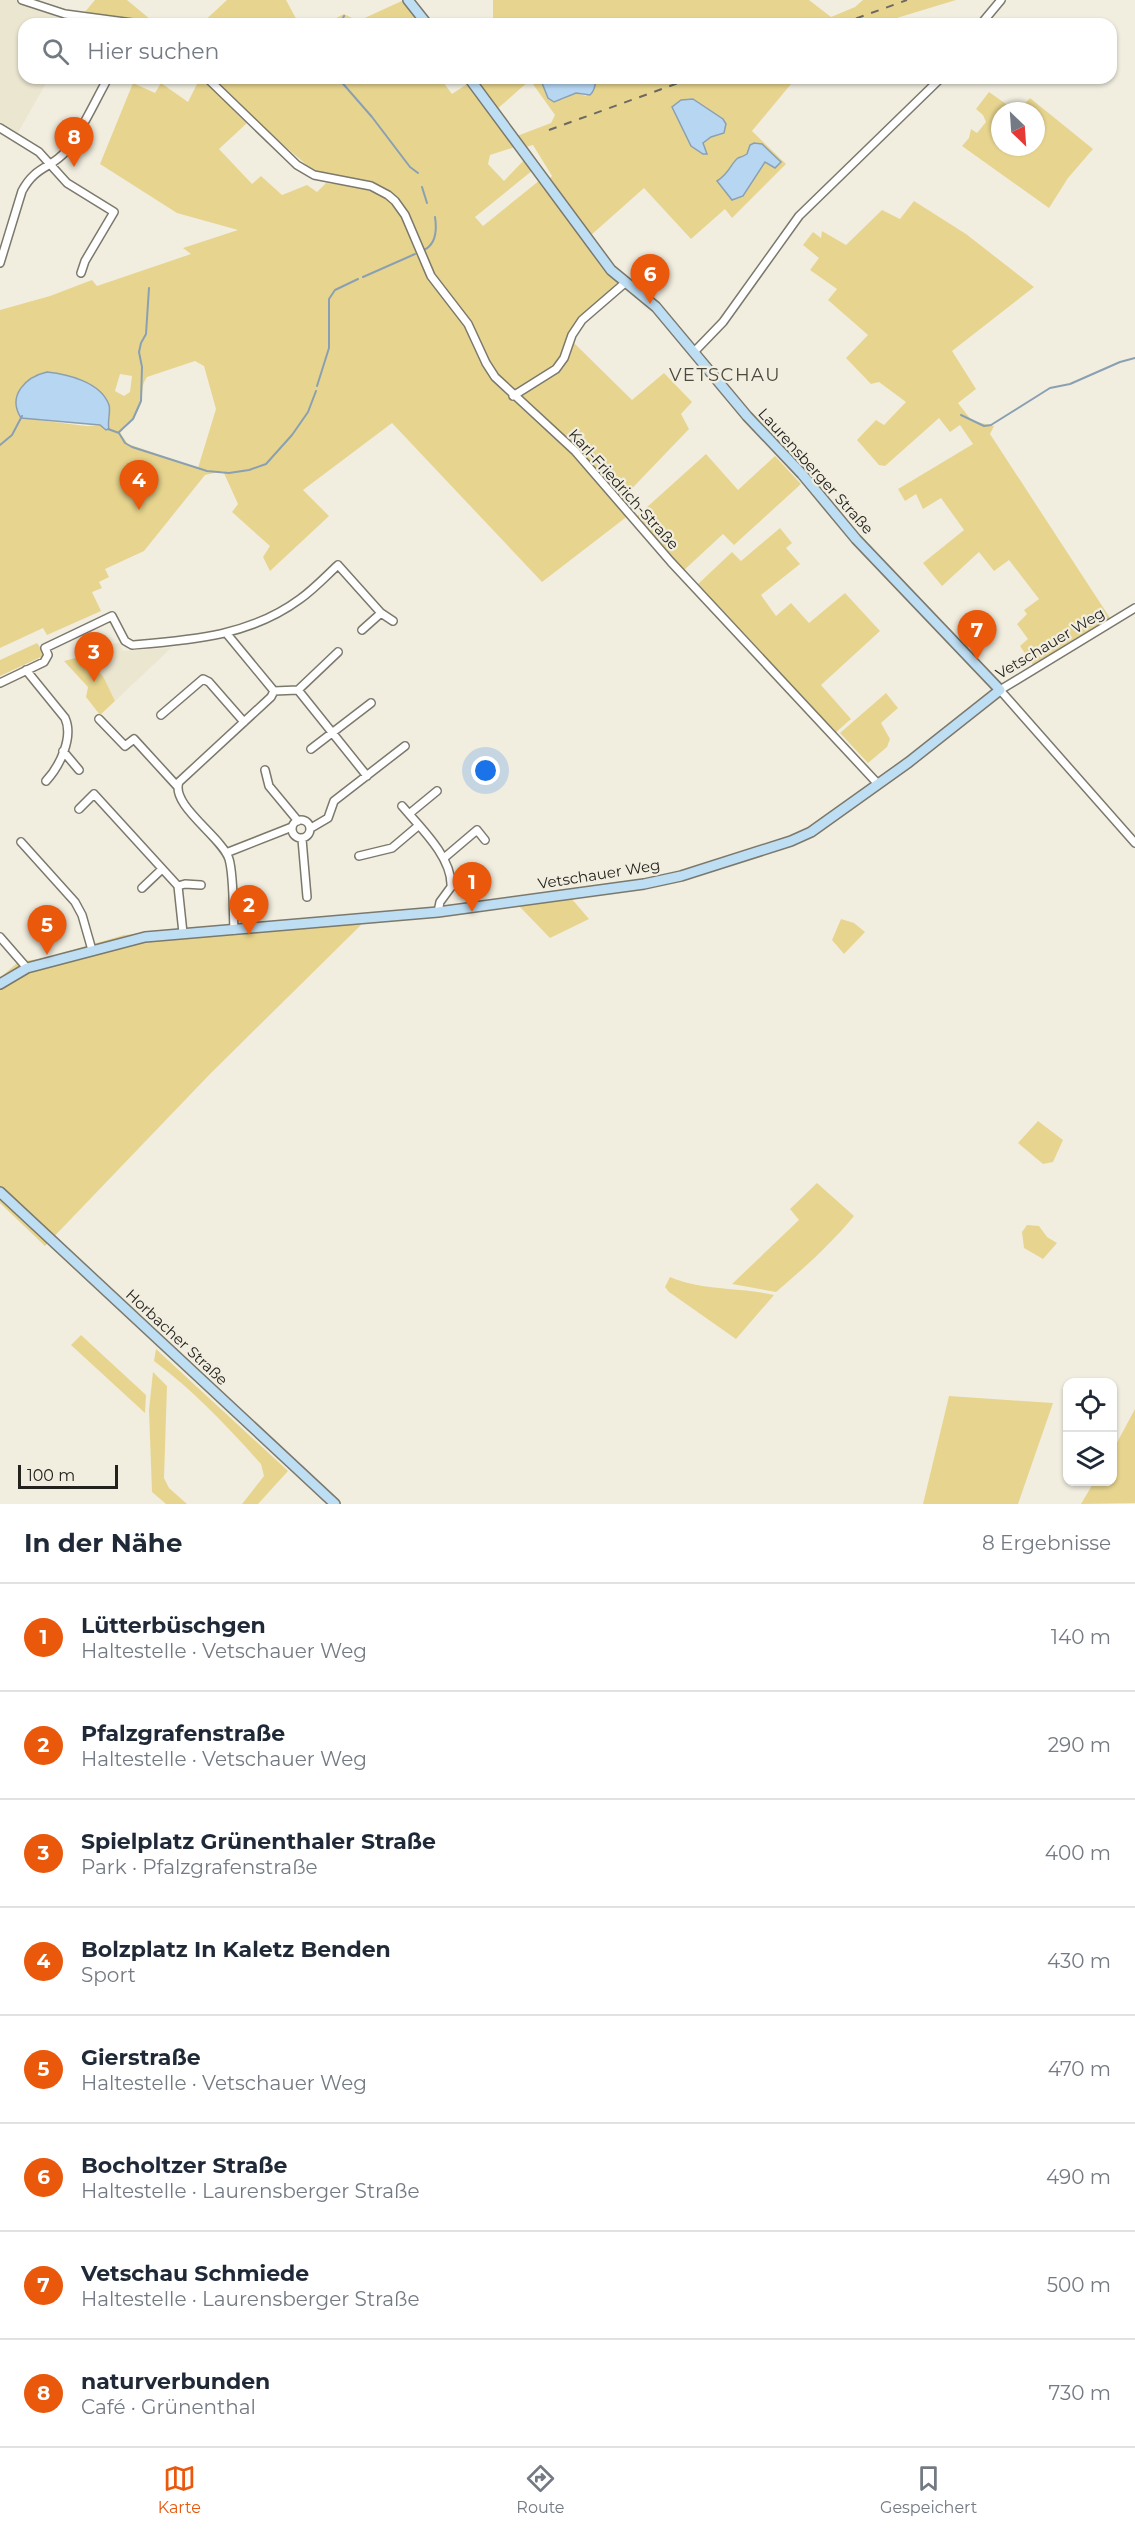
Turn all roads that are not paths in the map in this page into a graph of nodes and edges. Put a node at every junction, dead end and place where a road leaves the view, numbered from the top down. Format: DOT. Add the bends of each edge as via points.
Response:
graph roads {
  1 [pos="22,0"];
  2 [pos="408,0"];
  3 [pos="1001,0"];
  4 [pos="90,18"];
  5 [pos="422,18"];
  6 [pos="986,18"];
  7 [pos="105,84"];
  8 [pos="213,84"];
  9 [pos="473,84"];
  10 [pos="934,84"];
  11 [pos="0,128"];
  12 [pos="50,163"];
  13 [pos="0,263"];
  14 [pos="81,273"];
  15 [pos="626,282"];
  16 [pos="695,351"];
  17 [pos="513,396"];
  18 [pos="1135,608"];
  19 [pos="381,613"];
  20 [pos="393,621"];
  21 [pos="362,630"];
  22 [pos="227,634"];
  23 [pos="338,652"];
  24 [pos="26,670"];
  25 [pos="0,683"];
  26 [pos="298,690"];
  27 [pos="1000,690"];
  28 [pos="274,691"];
  29 [pos="371,703"];
  30 [pos="161,715"];
  31 [pos="99,719"];
  32 [pos="244,722"];
  33 [pos="333,732"];
  34 [pos="405,746"];
  35 [pos="311,749"];
  36 [pos="63,751"];
  37 [pos="79,770"];
  38 [pos="265,770"];
  39 [pos="367,776"];
  40 [pos="46,781"];
  41 [pos="878,784"];
  42 [pos="177,786"];
  43 [pos="437,791"];
  44 [pos="402,806"];
  45 [pos="79,809"];
  46 [pos="409,814"];
  47 [pos="298,821"];
  48 [pos="418,826"];
  49 [pos="292,827"];
  50 [pos="311,828"];
  51 [pos="302,839"];
  52 [pos="485,840"];
  53 [pos="21,842"];
  54 [pos="1135,843"];
  55 [pos="226,853"];
  56 [pos="359,856"];
  57 [pos="444,858"];
  58 [pos="162,869"];
  59 [pos="201,885"];
  60 [pos="178,886"];
  61 [pos="142,888"];
  62 [pos="307,897"];
  63 [pos="438,912"];
  64 [pos="234,930"];
  65 [pos="183,933"];
  66 [pos="0,937"];
  67 [pos="93,950"];
  68 [pos="27,968"];
  69 [pos="0,984"];
  70 [pos="0,1192"];
  71 [pos="335,1504"];
  1 -- 4 [label="street"];
  2 -- 5 [label="street"];
  3 -- 6 [label="street"];
  7 -- 12 [label="street" via="70,145"];
  8 -- 17 [label="street, Karl-Friedrich-Straße" via="297,165 314,175 370,186 394,201 405,215 431,276 468,324 495,377"];
  9 -- 15 [label="street, Laurensberger Straße" via="611,270"];
  10 -- 16 [label="street" via="799,216 723,322"];
  11 -- 12 [label="street"];
  12 -- 13 [label="street" via="37,171 22,191"];
  12 -- 14 [label="street" via="68,183 114,212"];
  15 -- 16 [label="street, Laurensberger Straße" via="656,307"];
  15 -- 17 [label="street" via="582,320 556,369"];
  16 -- 27 [label="street, Laurensberger Straße" via="849,531"];
  17 -- 41 [label="street, Karl-Friedrich-Straße" via="575,451 671,562"];
  18 -- 27 [label="street, Vetschauer Weg"];
  19 -- 20 [label="street"];
  19 -- 21 [label="street"];
  19 -- 22 [label="street" via="338,565 284,610"];
  22 -- 24 [label="street" via="132,645 124,641 112,616 45,648 47,658"];
  22 -- 28 [label="street"];
  23 -- 26 [label="street"];
  24 -- 25 [label="street"];
  24 -- 36 [label="street" via="65,718 68,732"];
  26 -- 28 [label="street"];
  26 -- 33 [label="street"];
  27 -- 41 [label="street, Vetschauer Weg"];
  27 -- 54 [label="street, Laurensberger Straße"];
  28 -- 32 [label="street"];
  29 -- 33 [label="street"];
  30 -- 32 [label="street" via="203,679"];
  31 -- 42 [label="street" via="125,746 134,739"];
  32 -- 42 [label="street"];
  33 -- 35 [label="street"];
  33 -- 39 [label="street"];
  34 -- 39 [label="street"];
  36 -- 37 [label="street"];
  36 -- 40 [label="street" via="56,770"];
  38 -- 47 [label="street" via="269,786"];
  39 -- 50 [label="street" via="334,801 328,818"];
  41 -- 63 [label="street, Vetschauer Weg" via="805,835 681,876"];
  42 -- 55 [label="street" via="180,799"];
  43 -- 46 [label="street"];
  44 -- 46 [label="street"];
  45 -- 58 [label="street" via="94,794"];
  46 -- 48 [label="street"];
  47 -- 49 [label="street"];
  47 -- 50 [label="street" via="306,821"];
  48 -- 56 [label="street" via="392,848"];
  48 -- 57 [label="street"];
  49 -- 51 [label="street" via="294,835"];
  49 -- 55 [label="street"];
  50 -- 51 [label="street"];
  51 -- 62 [label="street"];
  52 -- 57 [label="street" via="477,830"];
  53 -- 67 [label="street" via="75,902"];
  55 -- 64 [label="street"];
  57 -- 63 [label="street" via="450,870 451,887"];
  58 -- 60 [label="street"];
  58 -- 61 [label="street"];
  59 -- 60 [label="street"];
  60 -- 65 [label="street"];
  63 -- 64 [label="street, Vetschauer Weg"];
  64 -- 65 [label="street, Vetschauer Weg"];
  65 -- 67 [label="street, Vetschauer Weg" via="145,937"];
  66 -- 68 [label="street"];
  67 -- 68 [label="street, Vetschauer Weg"];
  68 -- 69 [label="street, Vetschauer Weg"];
  70 -- 71 [label="street, Horbacher Straße"];
}
